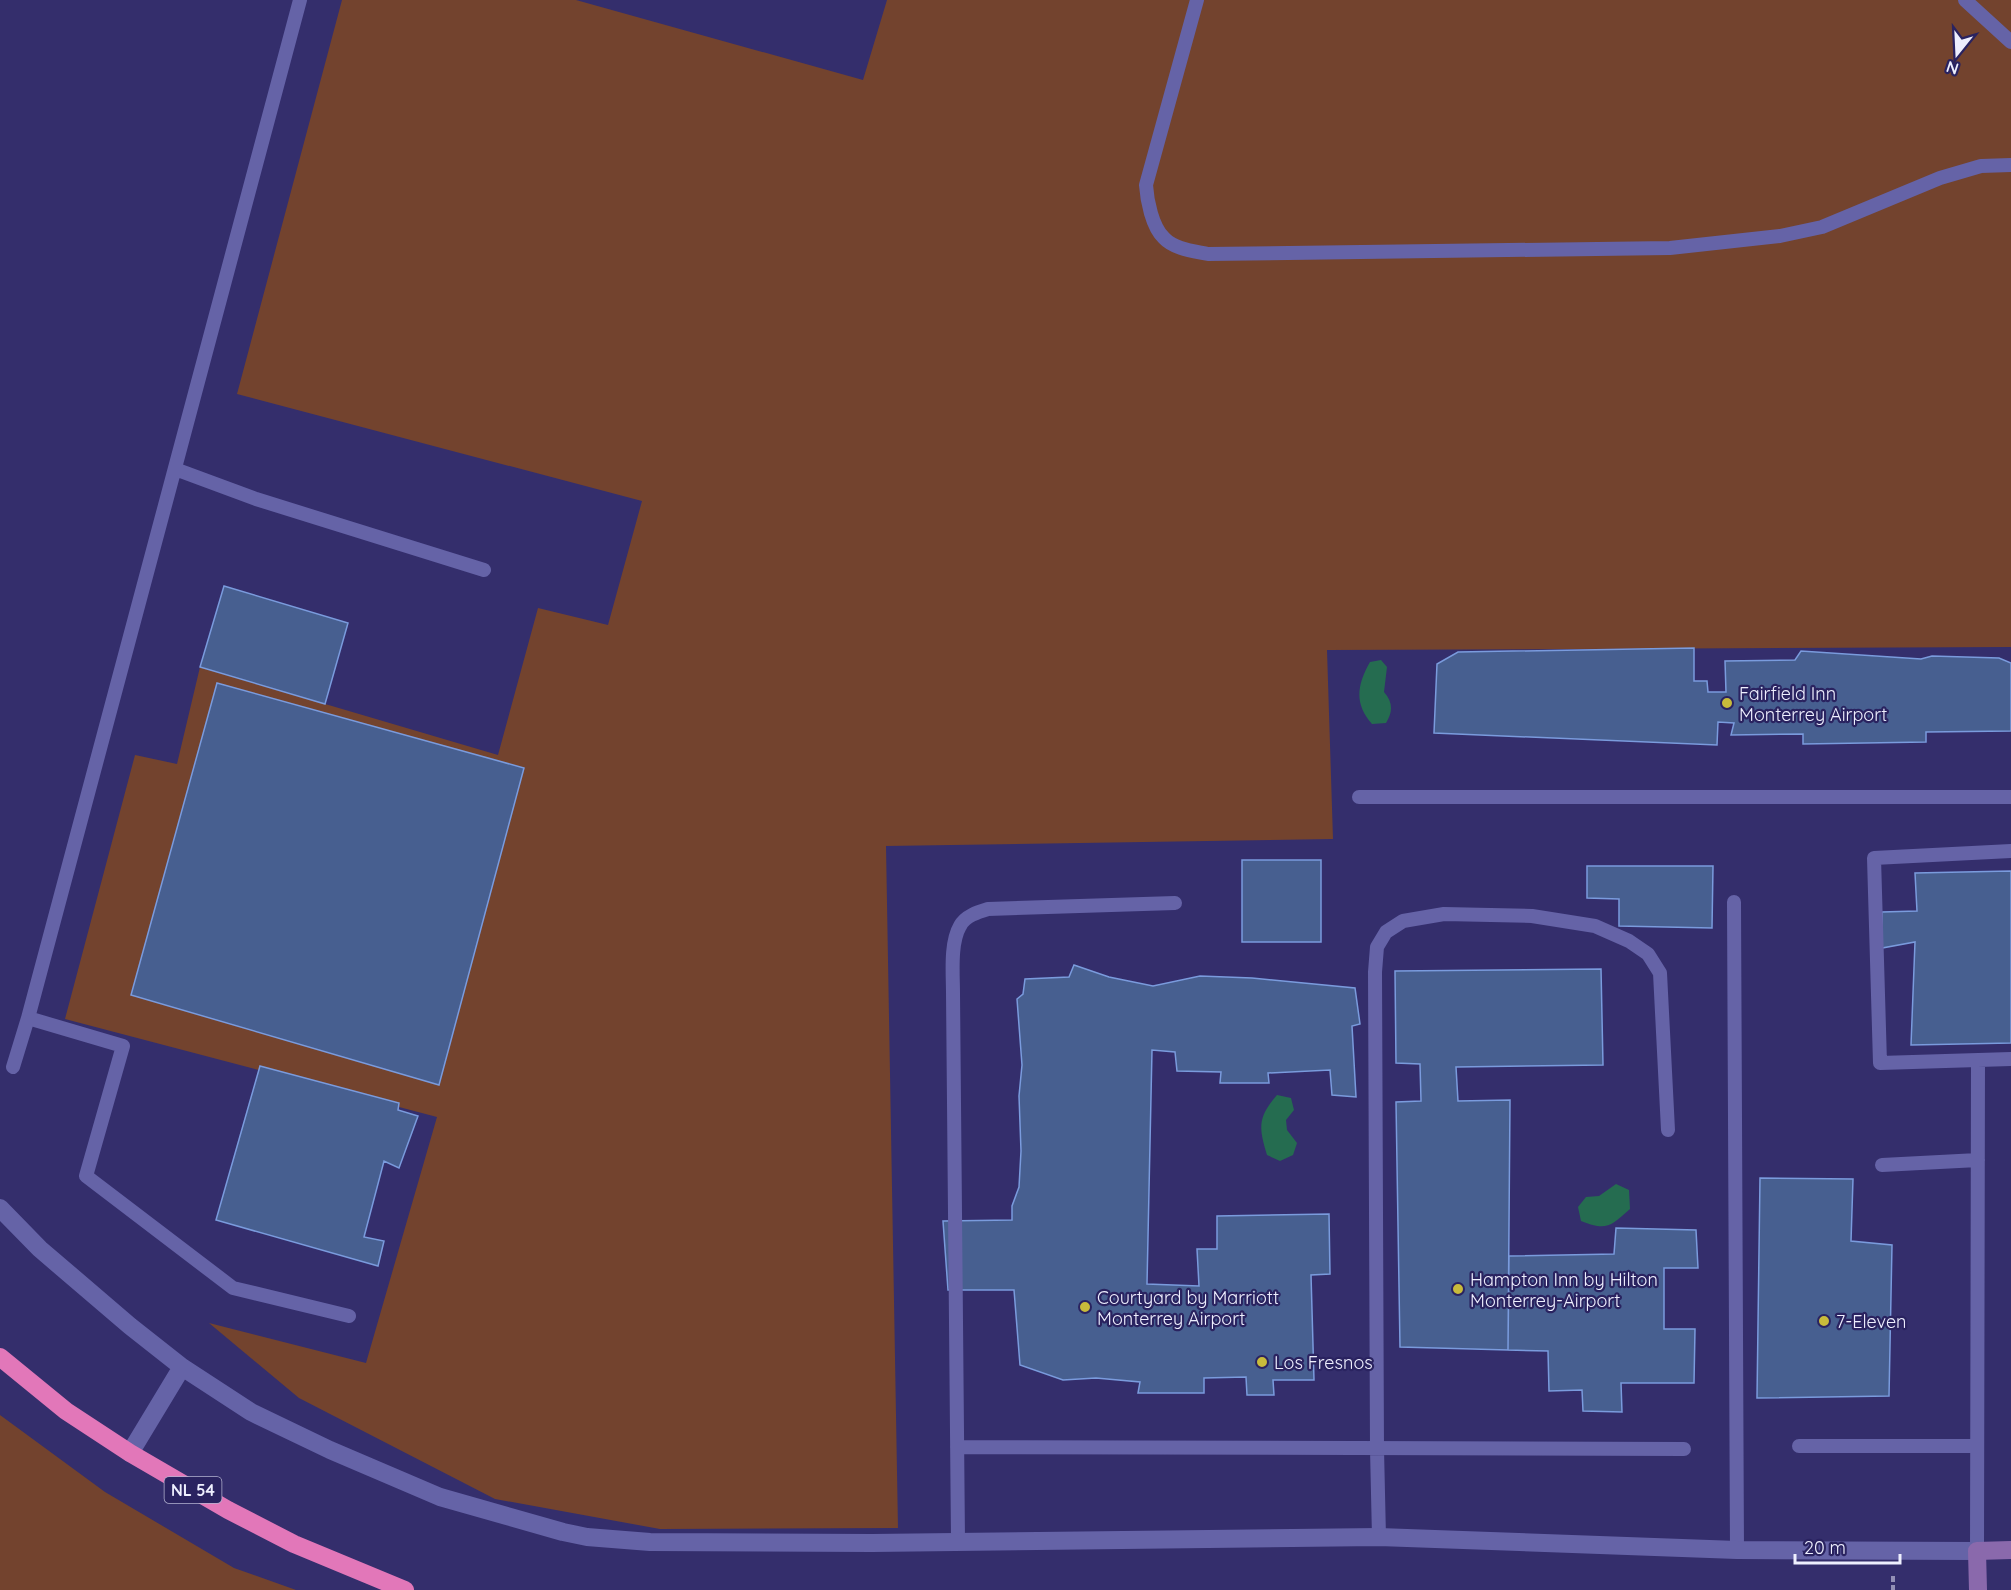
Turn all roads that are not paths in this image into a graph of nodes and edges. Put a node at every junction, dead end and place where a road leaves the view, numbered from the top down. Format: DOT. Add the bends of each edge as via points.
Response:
graph roads {
  1 [pos="300,0"];
  2 [pos="1197,0"];
  3 [pos="1965,0"];
  4 [pos="2011,42"];
  5 [pos="2011,165"];
  6 [pos="175,468"];
  7 [pos="484,570"];
  8 [pos="2011,796"];
  9 [pos="1359,797"];
  10 [pos="2011,851"];
  11 [pos="1734,902"];
  12 [pos="1175,903"];
  13 [pos="28,1018"];
  14 [pos="2011,1059"];
  15 [pos="1977,1060"];
  16 [pos="13,1067"];
  17 [pos="1668,1130"];
  18 [pos="1978,1160"];
  19 [pos="1882,1165"];
  20 [pos="0,1208"];
  21 [pos="349,1316"];
  22 [pos="0,1357"];
  23 [pos="182,1367"];
  24 [pos="1799,1446"];
  25 [pos="1976,1446"];
  26 [pos="957,1447"];
  27 [pos="1377,1449"];
  28 [pos="1684,1449"];
  29 [pos="130,1453"];
  30 [pos="1378,1537"];
  31 [pos="958,1541"];
  32 [pos="1737,1550"];
  33 [pos="2011,1550"];
  34 [pos="1977,1551"];
  35 [pos="405,1590"];
  36 [pos="1978,1590"];
  1 -- 6 [label="lane"];
  2 -- 5 [label="lane" via="1146,185 1148,206 1163,238 1178,247 1208,254 1670,248 1780,236 1822,226 1940,178 1981,166"];
  3 -- 4 [label="lane"];
  6 -- 7 [label="lane" via="256,499"];
  6 -- 13 [label="lane"];
  8 -- 9 [label="lane"];
  10 -- 15 [label="lane" via="1874,858 1880,1063"];
  11 -- 32 [label="lane"];
  12 -- 26 [label="lane" via="988,909 972,914 960,925 953,952"];
  13 -- 16 [label="lane"];
  13 -- 21 [label="lane" via="123,1046 86,1176 234,1288"];
  14 -- 15 [label="lane"];
  15 -- 18 [label="lane"];
  17 -- 27 [label="lane" via="1660,973 1648,954 1595,926 1532,916 1444,914 1403,921 1386,932 1377,947 1375,972"];
  18 -- 19 [label="lane"];
  18 -- 25 [label="lane"];
  20 -- 23 [label="street" via="40,1249"];
  22 -- 29 [label="highway, NL 54" via="66,1411"];
  23 -- 29 [label="street"];
  23 -- 31 [label="street" via="251,1412 330,1450 440,1497 564,1532 650,1542"];
  24 -- 25 [label="lane"];
  25 -- 34 [label="lane"];
  26 -- 27 [label="lane"];
  26 -- 31 [label="lane"];
  27 -- 28 [label="lane"];
  27 -- 30 [label="lane"];
  29 -- 35 [label="highway, NL 54" via="294,1544"];
  30 -- 31 [label="street"];
  30 -- 32 [label="street"];
  32 -- 34 [label="street"];
  33 -- 34 [label="street"];
  34 -- 36 [label="street"];
}
